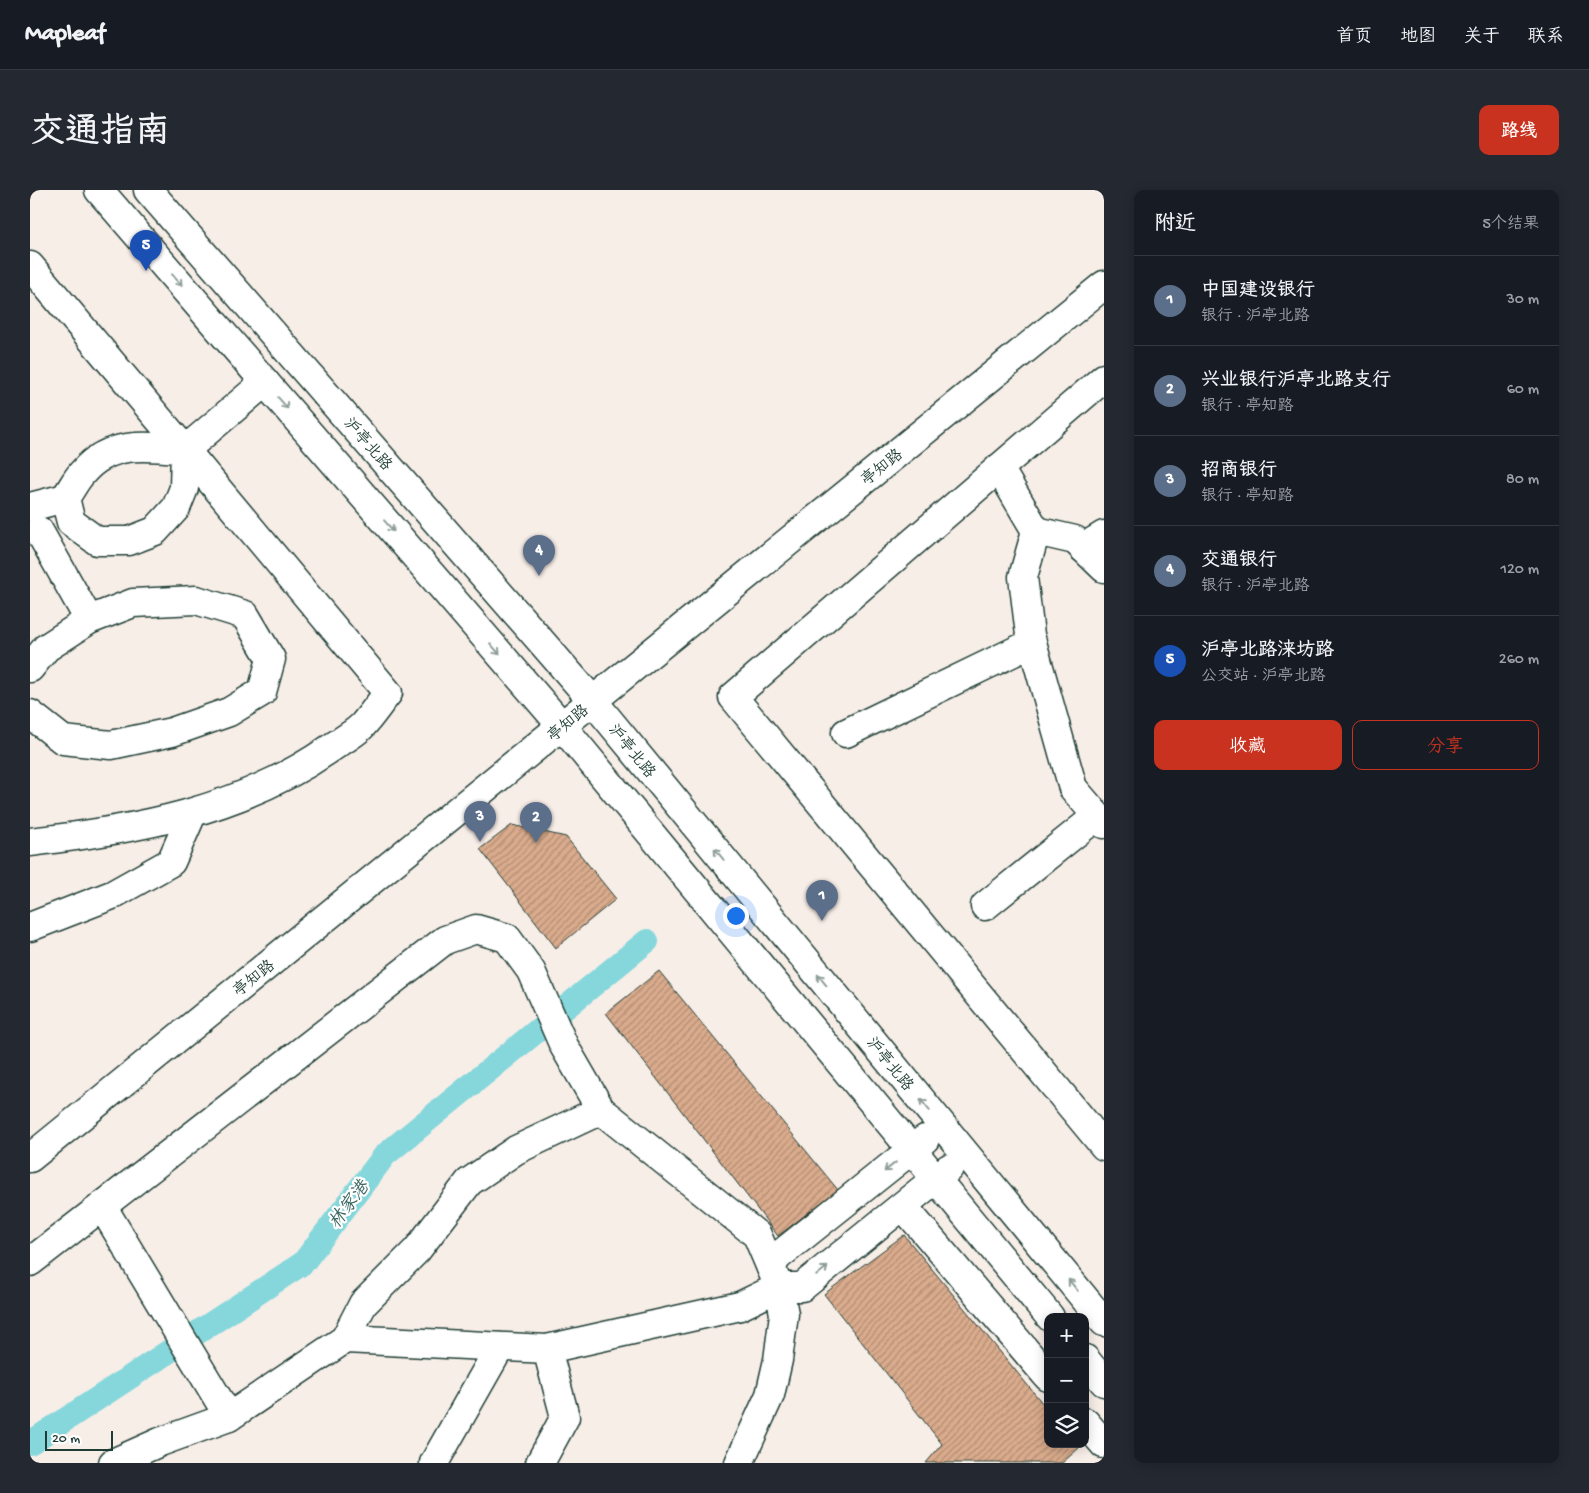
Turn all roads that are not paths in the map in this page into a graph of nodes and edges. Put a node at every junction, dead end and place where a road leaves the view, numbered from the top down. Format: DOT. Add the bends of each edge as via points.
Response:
graph roads {
  1 [pos="99,190"];
  2 [pos="148,190"];
  3 [pos="30,266"];
  4 [pos="1104,286"];
  5 [pos="1104,378"];
  6 [pos="265,382"];
  7 [pos="185,450"];
  8 [pos="999,468"];
  9 [pos="68,510"];
  10 [pos="33,524"];
  11 [pos="1036,531"];
  12 [pos="1094,541"];
  13 [pos="1104,568"];
  14 [pos="89,620"];
  15 [pos="1032,643"];
  16 [pos="30,668"];
  17 [pos="592,701"];
  18 [pos="30,714"];
  19 [pos="562,726"];
  20 [pos="846,732"];
  21 [pos="192,814"];
  22 [pos="1101,820"];
  23 [pos="30,842"];
  24 [pos="985,906"];
  25 [pos="30,927"];
  26 [pos="601,1110"];
  27 [pos="942,1125"];
  28 [pos="1104,1146"];
  29 [pos="912,1150"];
  30 [pos="966,1154"];
  31 [pos="30,1158"];
  32 [pos="936,1178"];
  33 [pos="102,1206"];
  34 [pos="908,1212"];
  35 [pos="30,1262"];
  36 [pos="775,1278"];
  37 [pos="1047,1313"];
  38 [pos="1104,1322"];
  39 [pos="345,1339"];
  40 [pos="500,1347"];
  41 [pos="547,1349"];
  42 [pos="1089,1364"];
  43 [pos="1044,1373"];
  44 [pos="1104,1382"];
  45 [pos="229,1417"];
  46 [pos="1089,1427"];
  47 [pos="1104,1444"];
  48 [pos="1104,1456"];
  49 [pos="113,1463"];
  50 [pos="434,1463"];
  51 [pos="540,1463"];
  52 [pos="739,1463"];
  53 [pos="1096,1463"];
  1 -- 6 [label="street, one-way"];
  2 -- 17 [label="street, 沪亭北路"];
  3 -- 7 [label="street"];
  4 -- 17 [label="street, 亭知路"];
  5 -- 8 [label="street"];
  6 -- 7 [label="street"];
  6 -- 19 [label="street, one-way"];
  7 -- 9 [label="street" via="140,445 102,455 82,472"];
  7 -- 9 [label="street" via="184,488 176,508 155,531 129,541 97,542"];
  7 -- 21 [label="street" via="388,693 361,727 316,758 268,785"];
  8 -- 11 [label="street"];
  8 -- 28 [label="street" via="733,697"];
  9 -- 10 [label="street"];
  10 -- 14 [label="street"];
  11 -- 12 [label="street"];
  11 -- 15 [label="street" via="1023,577"];
  12 -- 13 [label="street"];
  14 -- 16 [label="street" via="46,648"];
  14 -- 18 [label="street" via="134,603 196,600 245,614 271,659 262,692 229,712 182,728 111,745 63,740"];
  15 -- 20 [label="street"];
  15 -- 22 [label="street" via="1073,788"];
  17 -- 19 [label="street, 亭知路"];
  27 -- 17 [label="street, 沪亭北路, one-way"];
  19 -- 29 [label="street"];
  19 -- 31 [label="street, 亭知路"];
  21 -- 23 [label="street" via="100,834"];
  21 -- 25 [label="street" via="171,862 112,895"];
  22 -- 24 [label="street"];
  26 -- 33 [label="street" via="564,1046 531,971 507,938 476,929 445,940"];
  26 -- 36 [label="street" via="757,1236"];
  26 -- 39 [label="street" via="516,1150 469,1182 417,1250 363,1304"];
  27 -- 29 [label="street"];
  27 -- 30 [label="street, 沪亭北路"];
  29 -- 32 [label="street"];
  29 -- 36 [label="street, one-way" via="777,1257"];
  30 -- 32 [label="street"];
  38 -- 30 [label="street, 沪亭北路, one-way"];
  36 -- 32 [label="street, one-way" via="802,1287"];
  32 -- 37 [label="street"];
  33 -- 35 [label="street"];
  33 -- 45 [label="street"];
  34 -- 43 [label="street"];
  36 -- 41 [label="street" via="740,1306"];
  36 -- 52 [label="street" via="784,1314 778,1360 770,1396"];
  39 -- 40 [label="street"];
  39 -- 45 [label="street"];
  40 -- 41 [label="street"];
  40 -- 50 [label="street"];
  41 -- 51 [label="street" via="565,1417"];
  42 -- 44 [label="street"];
  45 -- 49 [label="street"];
  46 -- 47 [label="street"];
  48 -- 53 [label="street"];
}
